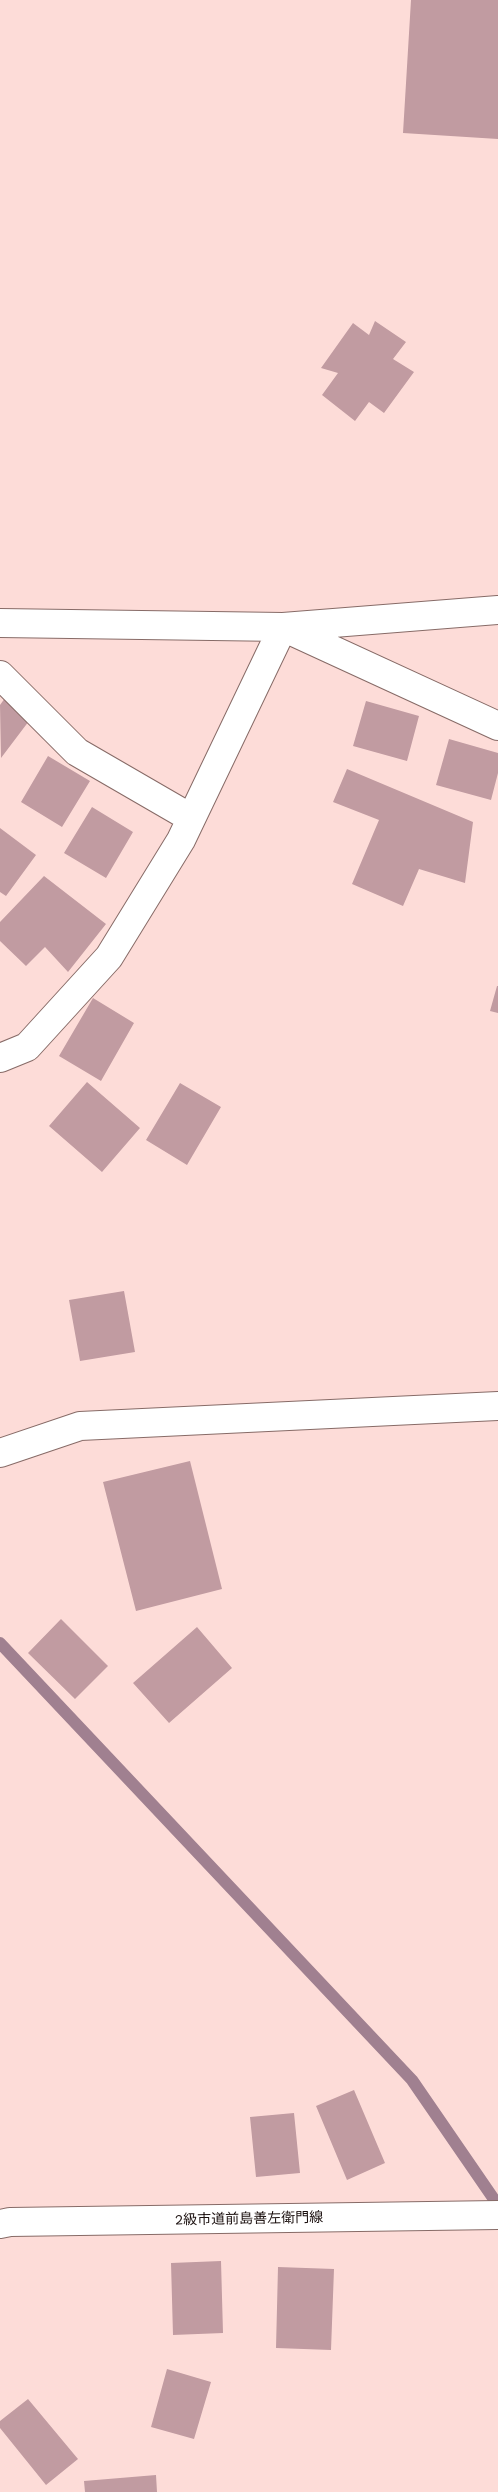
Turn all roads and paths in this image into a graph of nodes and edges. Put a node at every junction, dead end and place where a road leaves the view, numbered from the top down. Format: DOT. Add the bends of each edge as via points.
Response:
graph roads {
  1 [pos="498,610"];
  2 [pos="0,623"];
  3 [pos="283,627"];
  4 [pos="0,675"];
  5 [pos="498,726"];
  6 [pos="191,818"];
  7 [pos="0,1058"];
  8 [pos="498,1406"];
  9 [pos="0,1453"];
  10 [pos="498,2215"];
  11 [pos="0,2224"];
  1 -- 3 [label="street"];
  2 -- 3 [label="street"];
  3 -- 5 [label="street"];
  3 -- 6 [label="street"];
  4 -- 6 [label="street" via="77,752"];
  6 -- 7 [label="street" via="181,840 108,957 27,1047"];
  8 -- 9 [label="street" via="80,1426"];
  10 -- 11 [label="street, 2級市道前島善左衛門線"];
}
